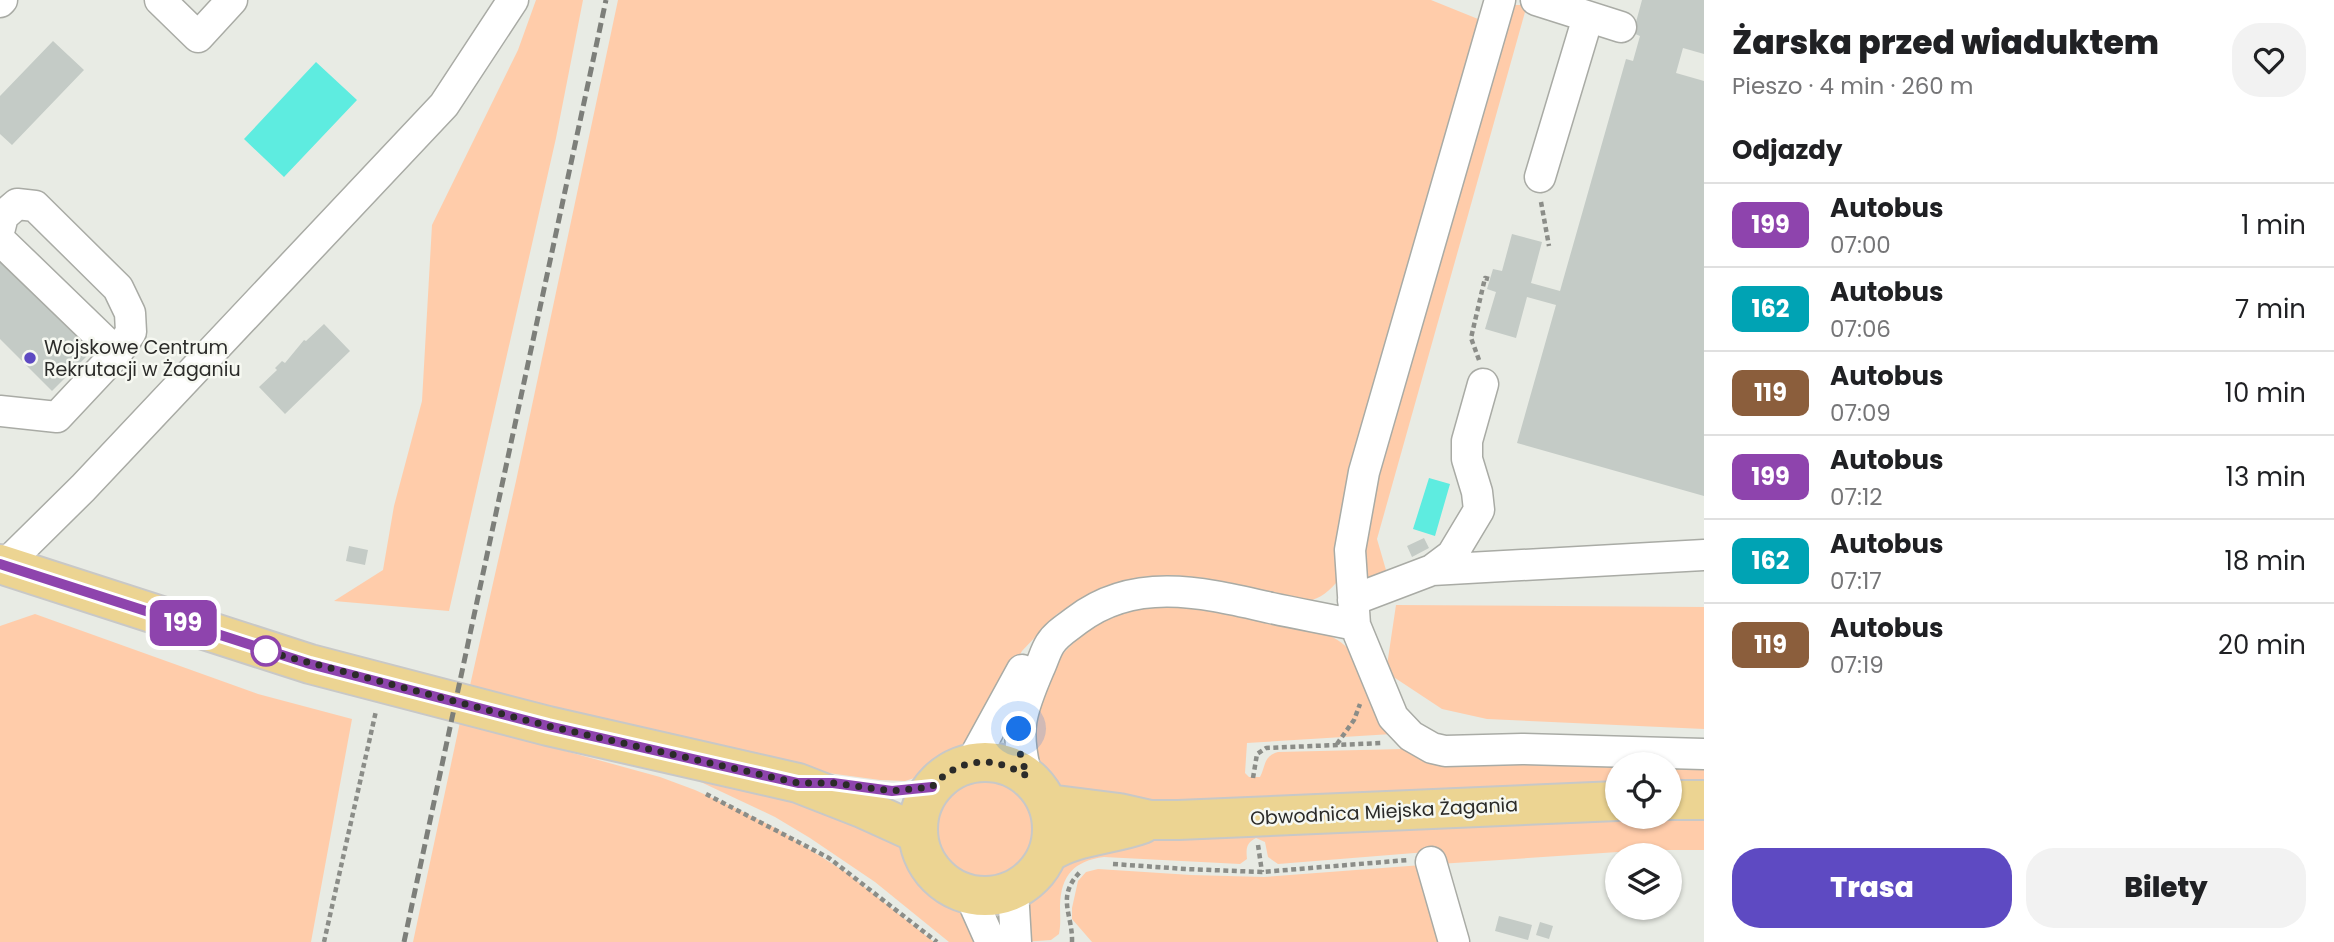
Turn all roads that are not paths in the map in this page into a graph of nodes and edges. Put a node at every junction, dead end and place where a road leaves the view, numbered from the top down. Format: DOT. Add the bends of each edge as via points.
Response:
graph roads {
  1 [pos="160,0"];
  2 [pos="232,0"];
  3 [pos="513,0"];
  4 [pos="1500,0"];
  5 [pos="1536,0"];
  6 [pos="1588,17"];
  7 [pos="1621,27"];
  8 [pos="1540,177"];
  9 [pos="0,228"];
  10 [pos="0,240"];
  11 [pos="117,353"];
  12 [pos="1483,384"];
  13 [pos="0,411"];
  14 [pos="1704,555"];
  15 [pos="3,565"];
  16 [pos="1432,570"];
  17 [pos="1354,612"];
  18 [pos="1050,643"];
  19 [pos="1704,754"];
  20 [pos="971,763"];
  21 [pos="798,783"];
  22 [pos="932,787"];
  23 [pos="1037,790"];
  24 [pos="1682,800"];
  25 [pos="1704,800"];
  26 [pos="1605,801"];
  27 [pos="1150,820"];
  28 [pos="917,832"];
  29 [pos="1048,853"];
  30 [pos="1431,862"];
  31 [pos="1013,890"];
  32 [pos="970,895"];
  33 [pos="991,942"];
  34 [pos="1016,942"];
  35 [pos="1454,942"];
  1 -- 2 [label="street" via="198,37"];
  3 -- 15 [label="street" via="444,106 83,488"];
  4 -- 17 [label="street" via="1364,472 1350,550"];
  5 -- 6 [label="street"];
  6 -- 7 [label="street"];
  6 -- 8 [label="street"];
  9 -- 11 [label="street" via="3,216 16,204 35,206 118,288 130,313 131,332"];
  10 -- 11 [label="street"];
  11 -- 13 [label="street" via="57,417"];
  12 -- 16 [label="street" via="1466,441 1479,510 1452,555"];
  14 -- 16 [label="street"];
  15 -- 21 [label="main road" via="262,650 548,726"];
  16 -- 17 [label="street"];
  17 -- 18 [label="street" via="1185,590 1143,592 1091,609"];
  17 -- 19 [label="street" via="1393,717 1421,743 1445,751"];
  18 -- 20 [label="street" via="1025,664"];
  18 -- 23 [label="street" via="1019,729 1020,753"];
  20 -- 22 [label="main road" via="949,771"];
  20 -- 23 [label="main road" via="1001,763"];
  21 -- 22 [label="main road" via="892,791"];
  21 -- 28 [label="main road"];
  22 -- 28 [label="main road" via="923,801"];
  23 -- 27 [label="main road, Obwodnica Miejska Żagania"];
  23 -- 29 [label="main road" via="1052,829"];
  24 -- 25 [label="main road"];
  26 -- 27 [label="main road, Obwodnica Miejska Żagania"];
  27 -- 29 [label="main road, Obwodnica Miejska Żagania"];
  28 -- 32 [label="main road" via="924,858 939,879"];
  29 -- 31 [label="main road" via="1034,876"];
  30 -- 35 [label="street"];
  31 -- 32 [label="main road" via="984,897"];
  31 -- 34 [label="street"];
  32 -- 33 [label="street"];
}
